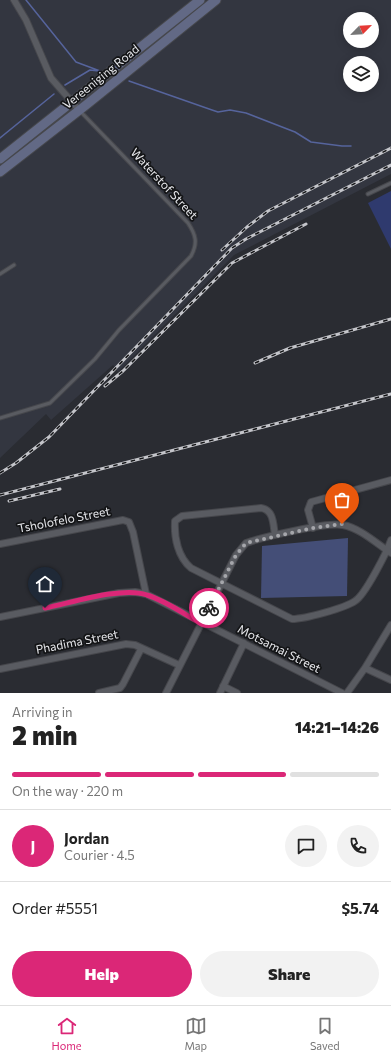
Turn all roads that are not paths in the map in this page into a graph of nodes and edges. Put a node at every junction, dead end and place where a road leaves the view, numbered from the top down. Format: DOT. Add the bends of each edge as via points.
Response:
graph roads {
  1 [pos="14,0"];
  2 [pos="200,0"];
  3 [pos="216,0"];
  4 [pos="71,102"];
  5 [pos="79,110"];
  6 [pos="0,159"];
  7 [pos="0,172"];
  8 [pos="391,183"];
  9 [pos="368,194"];
  10 [pos="14,265"];
  11 [pos="0,274"];
  12 [pos="0,418"];
  13 [pos="391,480"];
  14 [pos="313,528"];
  15 [pos="275,536"];
  16 [pos="391,540"];
  17 [pos="0,544"];
  18 [pos="389,552"];
  19 [pos="222,583"];
  20 [pos="146,594"];
  21 [pos="0,618"];
  22 [pos="202,624"];
  23 [pos="391,625"];
  24 [pos="244,643"];
  25 [pos="140,648"];
  26 [pos="179,665"];
  27 [pos="365,668"];
  28 [pos="0,669"];
  29 [pos="391,680"];
  30 [pos="224,686"];
  31 [pos="99,693"];
  32 [pos="166,693"];
  33 [pos="220,693"];
  34 [pos="237,693"];
  35 [pos="342,693"];
  36 [pos="347,693"];
  1 -- 4 [label="street, Waterstof Street" via="26,20 47,73"];
  2 -- 4 [label="main road, Vereeniging Road"];
  3 -- 5 [label="main road, Vereeniging Road"];
  4 -- 5 [label="street, Waterstof Street"];
  4 -- 6 [label="main road, Vereeniging Road"];
  5 -- 7 [label="main road, Vereeniging Road"];
  5 -- 12 [label="lane, Waterstof Street" via="188,224 196,245 191,256 119,330 95,359 50,403"];
  8 -- 9 [label="lane"];
  10 -- 11 [label="lane"];
  13 -- 14 [label="street" via="311,502 308,510"];
  14 -- 15 [label="street"];
  14 -- 18 [label="street" via="342,524"];
  15 -- 19 [label="street" via="246,543 240,548"];
  15 -- 19 [label="street" via="272,518 266,509 182,516 176,519 174,525 183,561 191,568"];
  16 -- 18 [label="street"];
  17 -- 20 [label="street, Tsholofelo Street" via="123,520 129,522 134,532"];
  18 -- 19 [label="street" via="356,601 306,617 292,619"];
  19 -- 22 [label="street"];
  20 -- 21 [label="street, Motsamai Street" via="119,593"];
  20 -- 22 [label="street, Motsamai Street"];
  22 -- 24 [label="street, Motsamai Street"];
  22 -- 26 [label="street"];
  23 -- 27 [label="street"];
  24 -- 30 [label="street"];
  24 -- 35 [label="street, Motsamai Street"];
  25 -- 26 [label="street, Phadima Street"];
  25 -- 28 [label="street, Phadima Street" via="120,644"];
  25 -- 31 [label="street" via="120,688"];
  26 -- 32 [label="street"];
  27 -- 29 [label="street"];
  27 -- 36 [label="street"];
  30 -- 33 [label="street"];
  30 -- 34 [label="street"];
}
